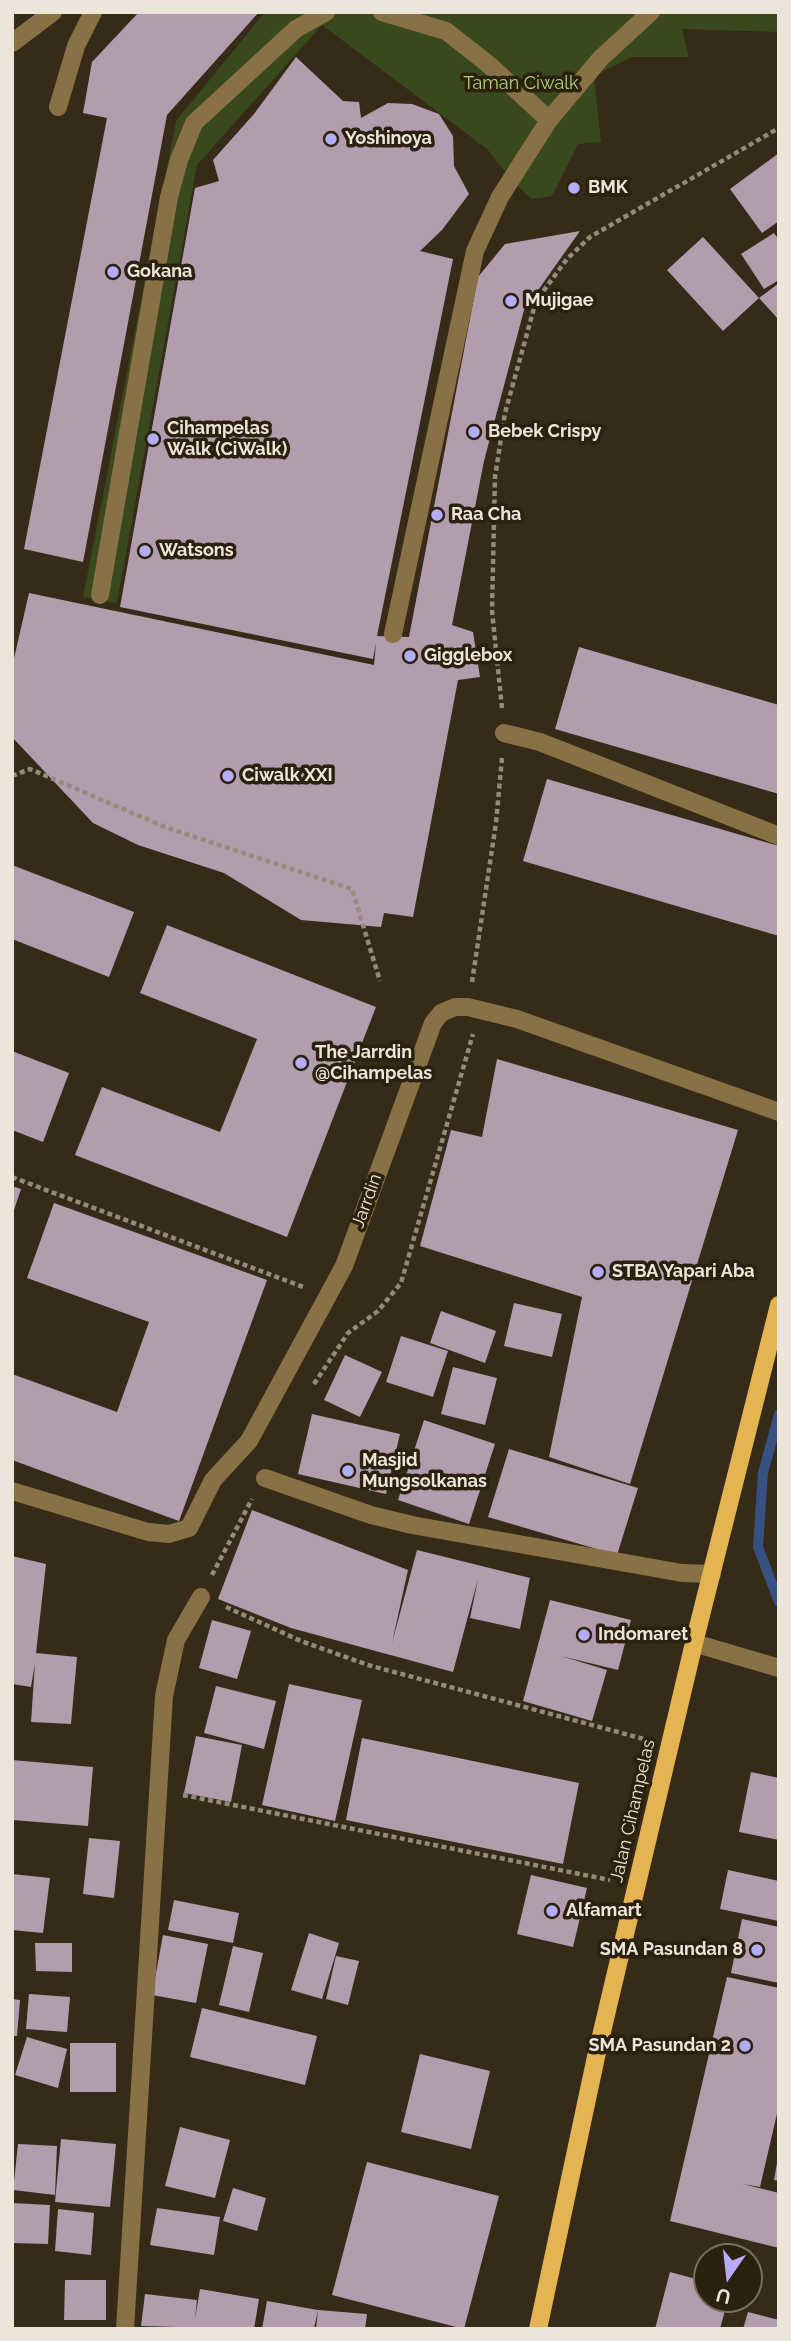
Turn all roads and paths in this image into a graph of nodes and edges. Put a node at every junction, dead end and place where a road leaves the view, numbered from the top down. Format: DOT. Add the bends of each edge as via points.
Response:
graph roads {
  1 [pos="53,12"];
  2 [pos="93,12"];
  3 [pos="326,12"];
  4 [pos="382,12"];
  5 [pos="651,12"];
  6 [pos="12,43"];
  7 [pos="58,107"];
  8 [pos="549,120"];
  9 [pos="779,128"];
  10 [pos="100,595"];
  11 [pos="393,634"];
  12 [pos="504,733"];
  13 [pos="12,776"];
  14 [pos="779,836"];
  15 [pos="380,981"];
  16 [pos="475,1009"];
  17 [pos="779,1112"];
  18 [pos="12,1177"];
  19 [pos="315,1292"];
  20 [pos="779,1305"];
  21 [pos="309,1394"];
  22 [pos="265,1478"];
  23 [pos="12,1491"];
  24 [pos="712,1574"];
  25 [pos="201,1597"];
  26 [pos="694,1643"];
  27 [pos="779,1668"];
  28 [pos="670,1744"];
  29 [pos="158,1790"];
  30 [pos="637,1884"];
  31 [pos="125,2329"];
  32 [pos="538,2329"];
  1 -- 6 [label="street"];
  2 -- 7 [label="street" via="76,46"];
  3 -- 10 [label="street" via="296,29 194,124 179,160"];
  4 -- 8 [label="street" via="446,31"];
  5 -- 8 [label="street" via="601,58"];
  8 -- 11 [label="street" via="500,197 475,251"];
  9 -- 12 [label="path" via="590,237 536,301 505,413 495,477 492,611"];
  12 -- 14 [label="street" via="540,742"];
  12 -- 16 [label="path"];
  13 -- 15 [label="path" via="30,769 165,827 352,889"];
  16 -- 17 [label="street" via="517,1019"];
  16 -- 21 [label="path" via="401,1283 378,1311 348,1333"];
  16 -- 23 [label="street, Jarrdin" via="455,1007 433,1023 344,1266 249,1441 213,1480 189,1528 169,1534 148,1532"];
  18 -- 19 [label="path"];
  20 -- 24 [label="main road, Jalan Cihampelas"];
  22 -- 24 [label="street" via="412,1525 682,1573"];
  22 -- 25 [label="path"];
  24 -- 26 [label="main road, Jalan Cihampelas"];
  25 -- 28 [label="path" via="368,1665"];
  25 -- 29 [label="street" via="176,1640 164,1696"];
  26 -- 27 [label="street"];
  26 -- 28 [label="main road, Jalan Cihampelas"];
  28 -- 30 [label="main road, Jalan Cihampelas"];
  29 -- 30 [label="path"];
  29 -- 31 [label="street"];
  30 -- 32 [label="main road, Jalan Cihampelas"];
}
